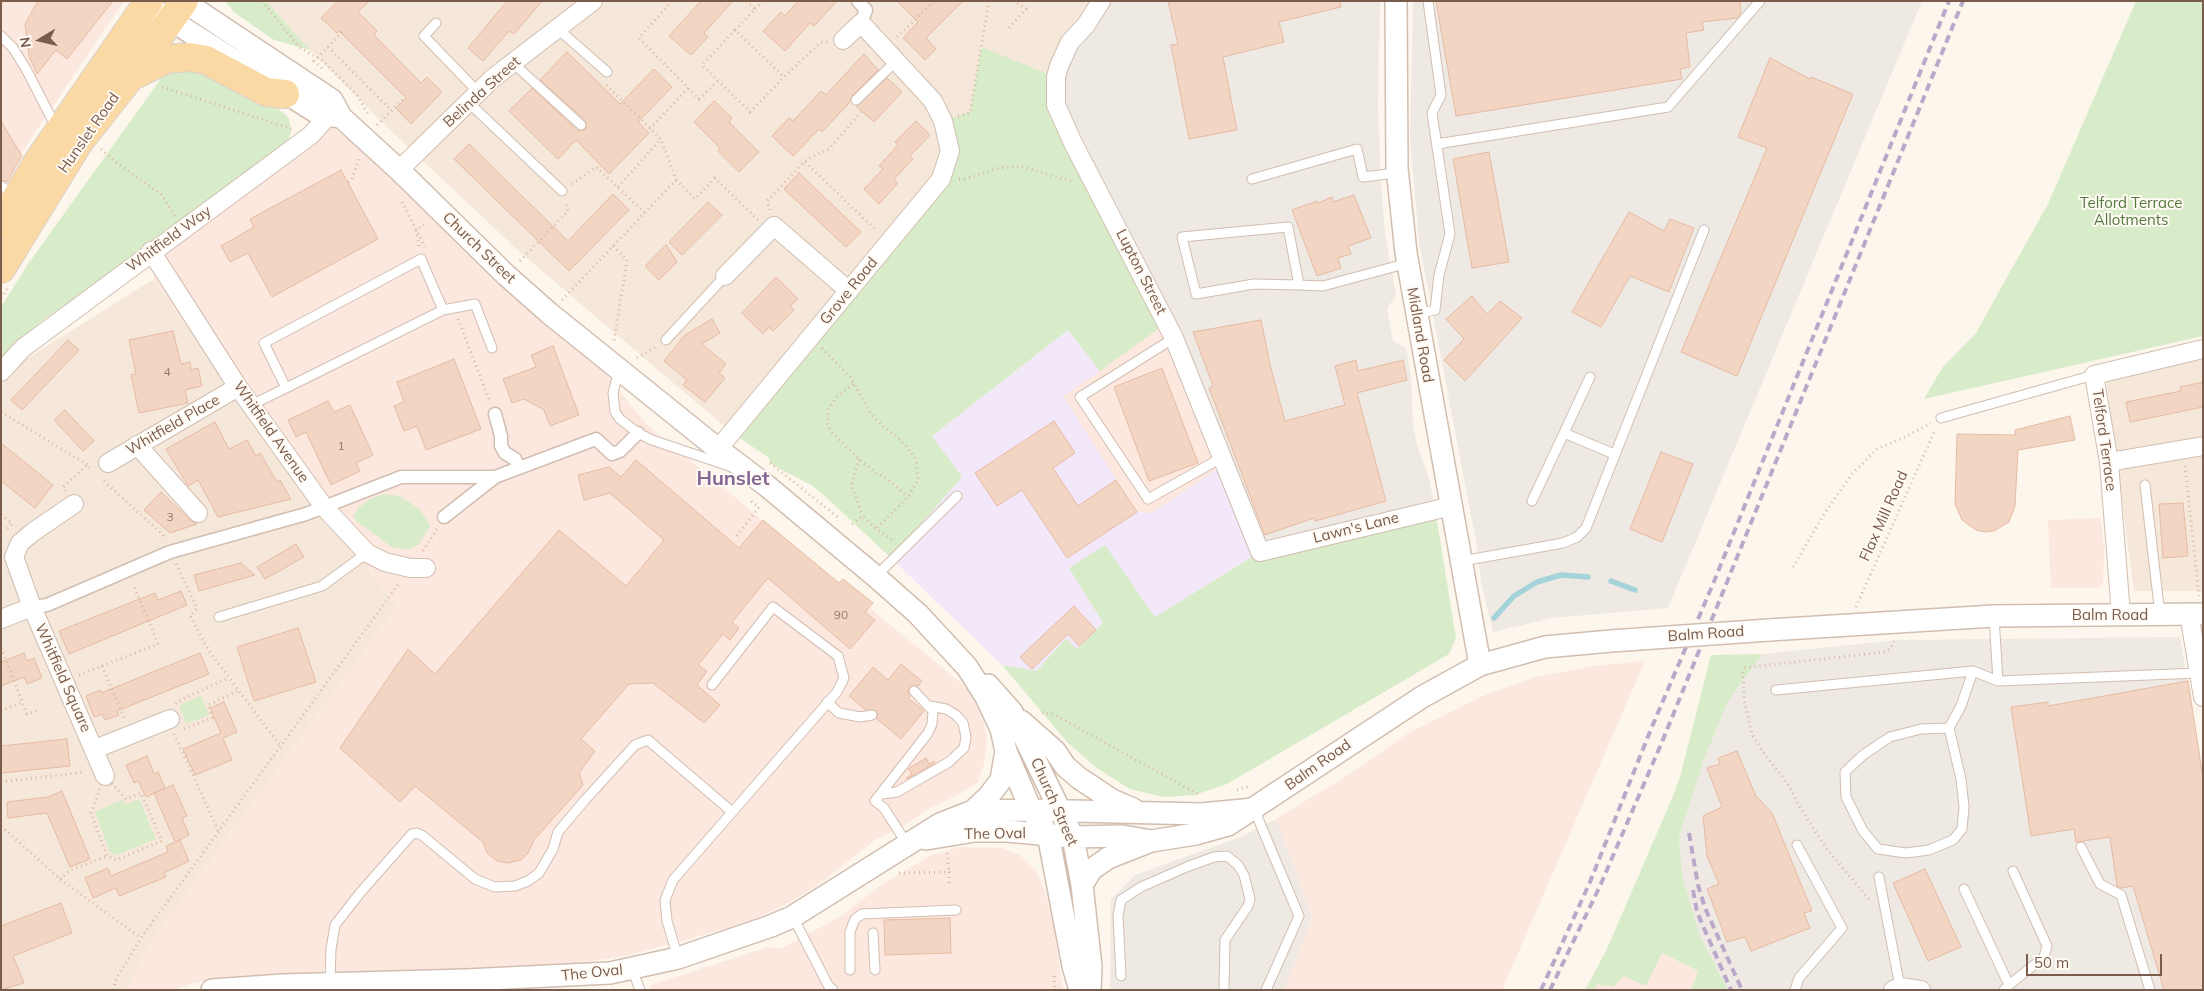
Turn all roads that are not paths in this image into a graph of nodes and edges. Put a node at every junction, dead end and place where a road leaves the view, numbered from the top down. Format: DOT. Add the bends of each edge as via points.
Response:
graph roads {
  1 [pos="593,1"];
  2 [pos="858,1"];
  3 [pos="1101,1"];
  4 [pos="1396,1"];
  5 [pos="1428,1"];
  6 [pos="1760,1"];
  7 [pos="148,3"];
  8 [pos="180,6"];
  9 [pos="861,22"];
  10 [pos="436,23"];
  11 [pos="558,29"];
  12 [pos="1,36"];
  13 [pos="843,40"];
  14 [pos="891,55"];
  15 [pos="513,63"];
  16 [pos="607,72"];
  17 [pos="131,76"];
  18 [pos="286,94"];
  19 [pos="473,97"];
  20 [pos="856,100"];
  21 [pos="335,113"];
  22 [pos="581,125"];
  23 [pos="72,133"];
  24 [pos="1436,144"];
  25 [pos="399,170"];
  26 [pos="1398,173"];
  27 [pos="1252,179"];
  28 [pos="562,191"];
  29 [pos="23,200"];
  30 [pos="1,224"];
  31 [pos="1704,230"];
  32 [pos="151,251"];
  33 [pos="3,261"];
  34 [pos="1408,263"];
  35 [pos="725,276"];
  36 [pos="1298,285"];
  37 [pos="849,292"];
  38 [pos="443,310"];
  39 [pos="1416,314"];
  40 [pos="1174,338"];
  41 [pos="666,340"];
  42 [pos="492,348"];
  43 [pos="2203,350"];
  44 [pos="616,368"];
  45 [pos="1,372"];
  46 [pos="2094,375"];
  47 [pos="1590,377"];
  48 [pos="238,387"];
  49 [pos="286,388"];
  50 [pos="251,405"];
  51 [pos="495,414"];
  52 [pos="1941,418"];
  53 [pos="638,433"];
  54 [pos="1564,433"];
  55 [pos="137,445"];
  56 [pos="2203,446"];
  57 [pos="718,449"];
  58 [pos="1614,454"];
  59 [pos="1223,457"];
  60 [pos="2109,462"];
  61 [pos="519,468"];
  62 [pos="100,471"];
  63 [pos="751,474"];
  64 [pos="495,476"];
  65 [pos="2145,485"];
  66 [pos="957,496"];
  67 [pos="1532,501"];
  68 [pos="74,504"];
  69 [pos="1452,506"];
  70 [pos="324,507"];
  71 [pos="198,513"];
  72 [pos="444,516"];
  73 [pos="1260,552"];
  74 [pos="367,553"];
  75 [pos="1462,562"];
  76 [pos="419,563"];
  77 [pos="876,576"];
  78 [pos="32,606"];
  79 [pos="2198,614"];
  80 [pos="2121,615"];
  81 [pos="2160,615"];
  82 [pos="1994,616"];
  83 [pos="218,617"];
  84 [pos="1,619"];
  85 [pos="1480,665"];
  86 [pos="967,667"];
  87 [pos="1973,671"];
  88 [pos="2199,673"];
  89 [pos="1998,681"];
  90 [pos="712,685"];
  91 [pos="1776,690"];
  92 [pos="914,691"];
  93 [pos="2203,697"];
  94 [pos="827,702"];
  95 [pos="930,706"];
  96 [pos="1012,712"];
  97 [pos="872,715"];
  98 [pos="172,726"];
  99 [pos="1949,728"];
  100 [pos="95,749"];
  101 [pos="1006,751"];
  102 [pos="104,773"];
  103 [pos="882,794"];
  104 [pos="1254,809"];
  105 [pos="1031,810"];
  106 [pos="1060,810"];
  107 [pos="731,811"];
  108 [pos="973,811"];
  109 [pos="1142,813"];
  110 [pos="1048,834"];
  111 [pos="1073,837"];
  112 [pos="1151,841"];
  113 [pos="910,843"];
  114 [pos="1797,845"];
  115 [pos="2081,847"];
  116 [pos="2013,871"];
  117 [pos="1880,877"];
  118 [pos="1082,885"];
  119 [pos="1964,889"];
  120 [pos="956,910"];
  121 [pos="792,917"];
  122 [pos="873,932"];
  123 [pos="678,958"];
  124 [pos="632,969"];
  125 [pos="850,970"];
  126 [pos="875,970"];
  127 [pos="1121,976"];
  128 [pos="330,984"];
  129 [pos="2007,988"];
  130 [pos="1897,989"];
  131 [pos="212,990"];
  132 [pos="640,990"];
  133 [pos="833,990"];
  134 [pos="1080,990"];
  135 [pos="1090,990"];
  136 [pos="1224,990"];
  137 [pos="1266,990"];
  138 [pos="1795,990"];
  139 [pos="1921,990"];
  140 [pos="2150,990"];
  1 -- 11 [label="street, Belinda Street"];
  2 -- 9 [label="street" via="866,10"];
  3 -- 40 [label="street, Lupton Street" via="1086,25 1070,42 1059,66 1056,105"];
  4 -- 26 [label="street, Midland Road"];
  5 -- 24 [label="lane" via="1441,95 1432,113"];
  6 -- 24 [label="lane" via="1668,107"];
  7 -- 8 [label="street, Church Street"];
  7 -- 23 [label="main road, Hunslet Road"];
  8 -- 17 [label="main road, Hunslet Road"];
  8 -- 18 [label="street, Church Street"];
  8 -- 21 [label="street, Church Street" via="332,100"];
  9 -- 13 [label="street"];
  9 -- 14 [label="street, Grove Road"];
  10 -- 19 [label="lane" via="424,36"];
  11 -- 15 [label="street, Belinda Street"];
  11 -- 16 [label="lane"];
  12 -- 23 [label="lane" via="13,48"];
  14 -- 20 [label="lane"];
  14 -- 37 [label="street, Grove Road" via="933,101 943,121 950,151 941,179"];
  15 -- 19 [label="street, Belinda Street"];
  15 -- 22 [label="lane"];
  17 -- 18 [label="main road" via="167,59 189,58 206,60 266,92"];
  17 -- 23 [label="main road, Hunslet Road"];
  18 -- 21 [label="street, Church Street" via="319,114"];
  19 -- 25 [label="street, Belinda Street"];
  19 -- 28 [label="lane"];
  21 -- 25 [label="street, Church Street" via="370,136"];
  21 -- 32 [label="street, Whitfield Way" via="311,135"];
  23 -- 29 [label="main road, Hunslet Road"];
  24 -- 39 [label="lane" via="1450,234 1434,310"];
  25 -- 44 [label="street, Church Street" via="506,275"];
  26 -- 27 [label="lane" via="1364,178 1356,149"];
  26 -- 34 [label="street, Midland Road"];
  29 -- 30 [label="main road, Hunslet Road"];
  29 -- 33 [label="main road, Hunslet Road"];
  31 -- 58 [label="lane"];
  32 -- 45 [label="street, Whitfield Way" via="23,348"];
  32 -- 48 [label="street, Whitfield Avenue"];
  34 -- 36 [label="lane" via="1323,286"];
  34 -- 39 [label="street, Midland Road"];
  35 -- 37 [label="street" via="772,228"];
  35 -- 41 [label="lane"];
  36 -- 36 [label="lane" via="1254,284 1196,294 1182,237 1288,227"];
  37 -- 57 [label="street, Grove Road"];
  38 -- 42 [label="lane" via="475,304"];
  38 -- 49 [label="lane"];
  38 -- 49 [label="lane" via="421,259 264,343"];
  39 -- 69 [label="street, Midland Road"];
  40 -- 59 [label="street, Lupton Street"];
  40 -- 59 [label="lane" via="1080,397 1148,499"];
  43 -- 46 [label="street, Telford Terrace"];
  44 -- 53 [label="lane, Church Street" via="615,412"];
  44 -- 57 [label="street, Church Street"];
  46 -- 52 [label="lane"];
  46 -- 60 [label="street, Telford Terrace"];
  47 -- 54 [label="lane"];
  48 -- 50 [label="street, Whitfield Avenue"];
  48 -- 55 [label="street, Whitfield Place"];
  49 -- 50 [label="lane"];
  50 -- 70 [label="street, Whitfield Avenue"];
  51 -- 61 [label="street" via="501,446 505,454 515,459"];
  53 -- 61 [label="street" via="620,451 612,454 596,440"];
  53 -- 63 [label="lane, Church Street"];
  54 -- 58 [label="lane"];
  54 -- 67 [label="lane"];
  55 -- 62 [label="street, Whitfield Place"];
  55 -- 71 [label="street"];
  56 -- 60 [label="street"];
  57 -- 63 [label="street, Church Street"];
  58 -- 75 [label="lane" via="1586,528 1577,537 1563,543"];
  59 -- 73 [label="street, Lupton Street"];
  60 -- 80 [label="street, Telford Terrace"];
  61 -- 64 [label="street"];
  63 -- 77 [label="street, Church Street"];
  64 -- 70 [label="street" via="400,477"];
  64 -- 72 [label="street"];
  65 -- 81 [label="lane"];
  66 -- 77 [label="lane"];
  68 -- 78 [label="street, Whitfield Square" via="33,532 20,544 14,557"];
  69 -- 73 [label="street, Lawn's Lane"];
  69 -- 75 [label="street, Midland Road"];
  70 -- 74 [label="street, Whitfield Avenue"];
  70 -- 78 [label="street" via="170,552 47,605"];
  74 -- 76 [label="street, Whitfield Avenue" via="385,562"];
  74 -- 83 [label="lane" via="322,586"];
  75 -- 85 [label="street, Midland Road"];
  77 -- 86 [label="street, Church Street" via="918,614"];
  78 -- 84 [label="street"];
  78 -- 100 [label="street, Whitfield Square"];
  79 -- 81 [label="street, Balm Road"];
  79 -- 88 [label="street"];
  80 -- 81 [label="street, Balm Road"];
  80 -- 82 [label="street, Balm Road"];
  82 -- 85 [label="street, Balm Road, bridge" via="1611,640 1545,648"];
  82 -- 89 [label="lane"];
  85 -- 104 [label="street, Balm Road" via="1414,702"];
  86 -- 96 [label="street, Church Street"];
  86 -- 101 [label="street, Church Street" via="994,713"];
  87 -- 89 [label="lane"];
  87 -- 91 [label="lane"];
  87 -- 99 [label="lane" via="1961,706"];
  88 -- 89 [label="lane"];
  88 -- 93 [label="street"];
  90 -- 94 [label="lane" via="773,607 838,656 844,678"];
  92 -- 95 [label="lane"];
  94 -- 97 [label="lane" via="840,713 860,717"];
  94 -- 107 [label="lane"];
  95 -- 103 [label="lane" via="934,716 928,733"];
  95 -- 103 [label="lane" via="946,709 963,723 964,748 949,762 896,792"];
  96 -- 106 [label="street, Church Street"];
  96 -- 109 [label="street" via="1055,750 1078,778 1112,800"];
  98 -- 100 [label="street, Whitfield Square" via="131,735"];
  99 -- 99 [label="lane" via="1961,779 1962,829 1953,840 1929,850 1906,854 1878,849 1863,831 1846,797 1845,772 1890,737 1921,729"];
  100 -- 102 [label="street, Whitfield Square"];
  101 -- 105 [label="street, Church Street"];
  101 -- 108 [label="street" via="1001,780"];
  103 -- 113 [label="lane" via="875,801"];
  104 -- 109 [label="street, Balm Road" via="1201,814"];
  104 -- 112 [label="street, Balm Road" via="1228,825"];
  104 -- 137 [label="lane" via="1299,916"];
  105 -- 106 [label="street, The Oval"];
  105 -- 108 [label="street, The Oval"];
  105 -- 110 [label="street, Church Street"];
  106 -- 109 [label="street, Balm Road"];
  106 -- 111 [label="street, Church Street"];
  107 -- 123 [label="lane" via="673,880 665,900 666,921"];
  107 -- 128 [label="lane" via="648,740 635,745 585,800 558,832 553,849 539,873 528,881 515,886 495,887 475,879 423,836 412,834 335,926"];
  108 -- 113 [label="street, The Oval" via="940,824"];
  110 -- 111 [label="street, The Oval"];
  110 -- 113 [label="street, The Oval" via="975,831"];
  110 -- 134 [label="street, Church Street"];
  111 -- 112 [label="street, Balm Road" via="1124,836"];
  111 -- 118 [label="street, Church Street"];
  112 -- 118 [label="street" via="1108,858 1091,870"];
  113 -- 121 [label="street, The Oval"];
  114 -- 138 [label="lane" via="1842,928 1799,978"];
  115 -- 140 [label="lane" via="2100,884 2121,895"];
  116 -- 129 [label="lane" via="2047,946 2044,957"];
  117 -- 130 [label="lane"];
  118 -- 135 [label="street, Church Street" via="1091,967"];
  119 -- 129 [label="lane"];
  120 -- 125 [label="lane" via="862,914 855,919 850,932"];
  121 -- 123 [label="street, The Oval"];
  121 -- 133 [label="lane"];
  122 -- 126 [label="lane"];
  123 -- 124 [label="street, The Oval"];
  124 -- 128 [label="street, The Oval" via="588,975"];
  124 -- 132 [label="lane"];
  127 -- 136 [label="lane" via="1118,916 1121,900 1141,887 1189,866 1227,856 1244,875 1250,900 1225,940"];
  128 -- 131 [label="street, The Oval"];
  130 -- 139 [label="street"];
}
